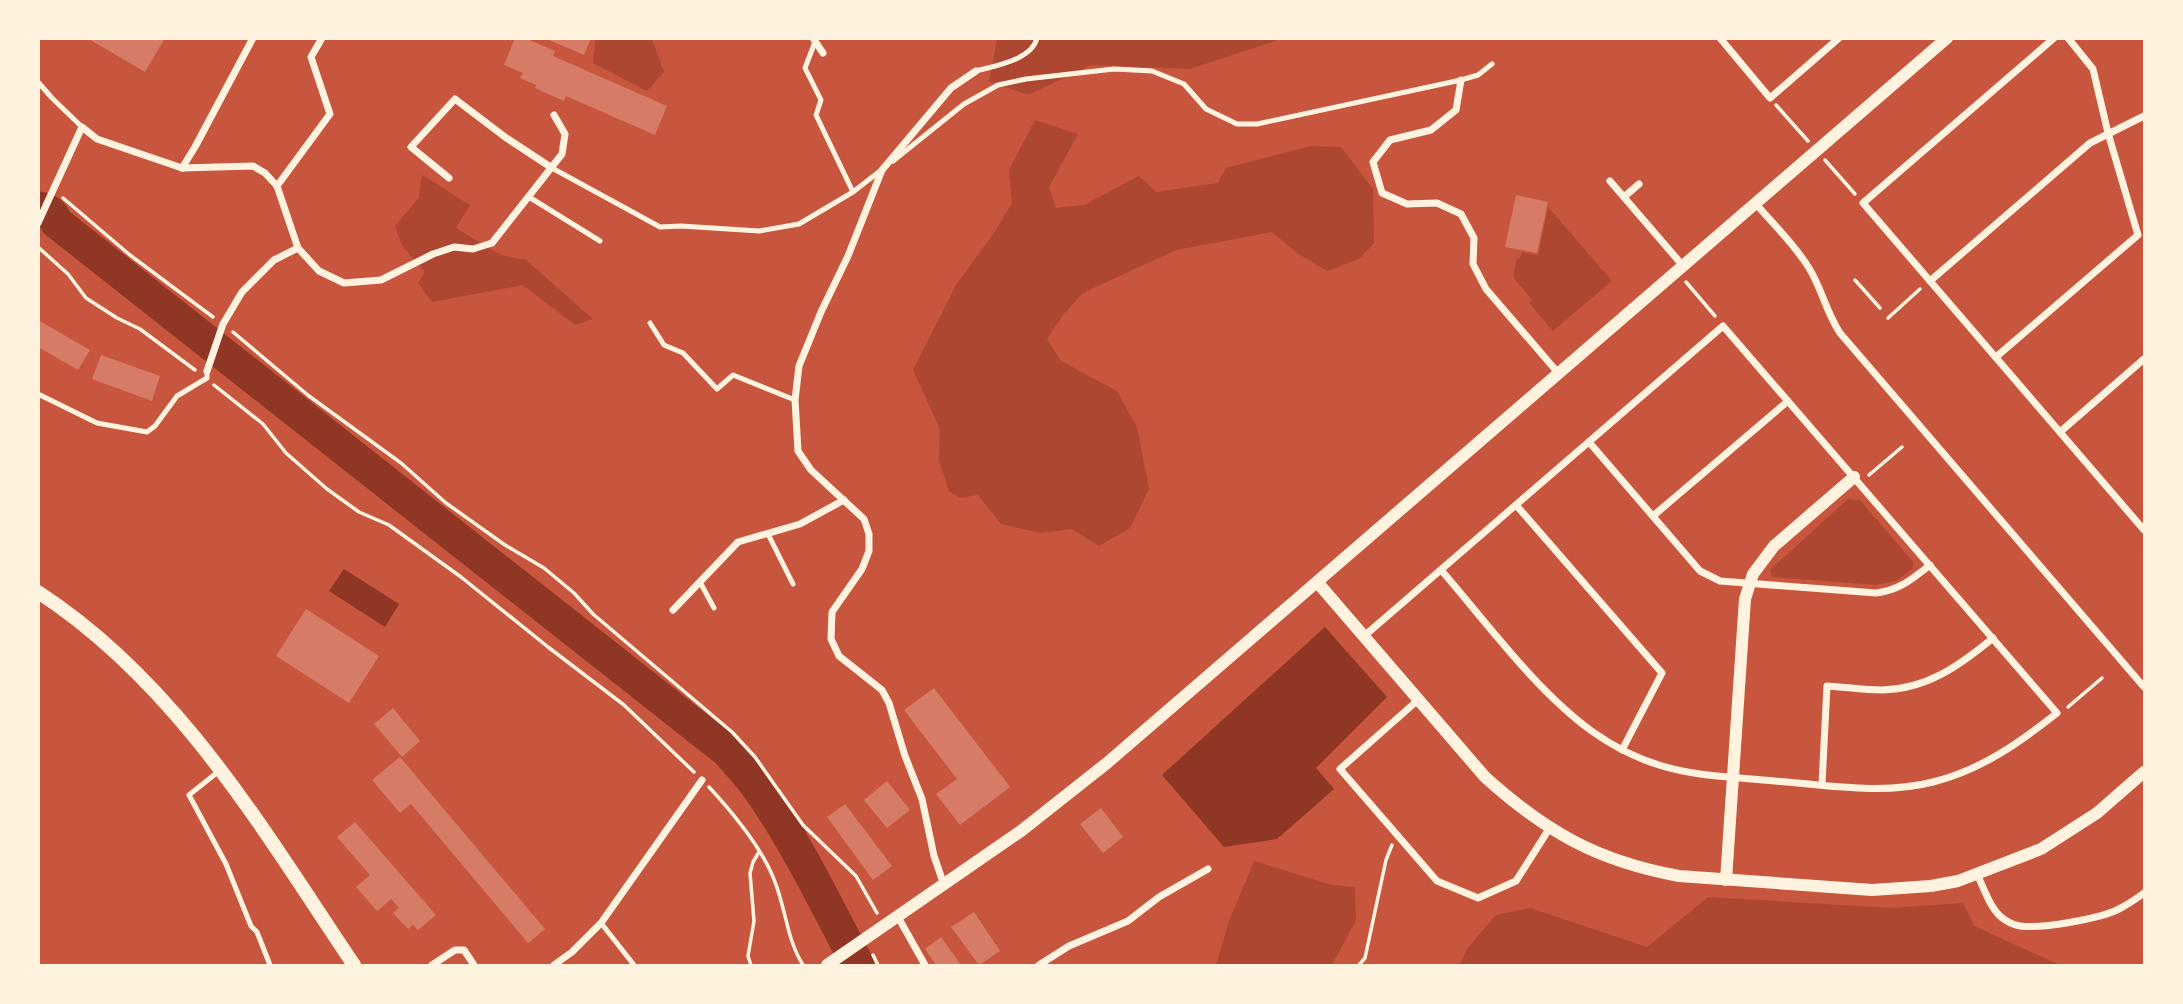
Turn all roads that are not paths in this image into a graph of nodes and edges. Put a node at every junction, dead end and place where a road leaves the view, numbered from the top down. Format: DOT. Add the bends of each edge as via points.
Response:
graph roads {
  1 [pos="253,38"];
  2 [pos="322,38"];
  3 [pos="1037,38"];
  4 [pos="1720,38"];
  5 [pos="1839,38"];
  6 [pos="1947,38"];
  7 [pos="2054,38"];
  8 [pos="2068,38"];
  9 [pos="814,40"];
  10 [pos="823,53"];
  11 [pos="1492,64"];
  12 [pos="976,71"];
  13 [pos="1461,80"];
  14 [pos="38,82"];
  15 [pos="554,115"];
  16 [pos="2144,116"];
  17 [pos="82,127"];
  18 [pos="2108,133"];
  19 [pos="182,168"];
  20 [pos="552,168"];
  21 [pos="882,170"];
  22 [pos="449,178"];
  23 [pos="1610,181"];
  24 [pos="1639,184"];
  25 [pos="276,186"];
  26 [pos="853,191"];
  27 [pos="528,197"];
  28 [pos="1624,197"];
  29 [pos="1756,204"];
  30 [pos="38,223"];
  31 [pos="600,241"];
  32 [pos="299,248"];
  33 [pos="1681,269"];
  34 [pos="1930,281"];
  35 [pos="650,323"];
  36 [pos="1996,358"];
  37 [pos="2144,359"];
  38 [pos="207,374"];
  39 [pos="1559,374"];
  40 [pos="38,394"];
  41 [pos="795,400"];
  42 [pos="1788,401"];
  43 [pos="2060,432"];
  44 [pos="1589,442"];
  45 [pos="1857,480"];
  46 [pos="844,500"];
  47 [pos="1516,505"];
  48 [pos="1653,516"];
  49 [pos="2144,530"];
  50 [pos="768,534"];
  51 [pos="1930,565"];
  52 [pos="1441,570"];
  53 [pos="700,582"];
  54 [pos="1318,583"];
  55 [pos="1749,583"];
  56 [pos="793,584"];
  57 [pos="38,592"];
  58 [pos="714,608"];
  59 [pos="673,610"];
  60 [pos="1363,637"];
  61 [pos="1993,638"];
  62 [pos="2144,687"];
  63 [pos="1418,700"];
  64 [pos="1622,750"];
  65 [pos="221,769"];
  66 [pos="2144,772"];
  67 [pos="1734,777"];
  68 [pos="702,780"];
  69 [pos="1822,785"];
  70 [pos="1549,829"];
  71 [pos="1208,869"];
  72 [pos="1977,874"];
  73 [pos="1726,880"];
  74 [pos="944,885"];
  75 [pos="2144,893"];
  76 [pos="898,916"];
  77 [pos="601,923"];
  78 [pos="270,965"];
  79 [pos="354,965"];
  80 [pos="432,965"];
  81 [pos="474,965"];
  82 [pos="554,965"];
  83 [pos="634,965"];
  84 [pos="827,965"];
  85 [pos="925,965"];
  86 [pos="1039,965"];
  1 -- 19 [label="street"];
  2 -- 25 [label="street" via="311,57 330,114"];
  3 -- 12 [label="lane" via="1017,60"];
  4 -- 5 [label="street" via="1770,98"];
  6 -- 29 [label="street"];
  7 -- 34 [label="street" via="1863,203"];
  8 -- 18 [label="street" via="2093,69"];
  9 -- 10 [label="street"];
  9 -- 26 [label="lane" via="805,68 821,100 816,115"];
  11 -- 13 [label="lane"];
  12 -- 21 [label="street" via="951,88"];
  13 -- 21 [label="lane" via="1257,124 1237,124 1206,109 1184,84 1152,71 1114,69 1026,79 998,85 964,104"];
  13 -- 39 [label="street" via="1455,110 1430,130 1390,140 1373,162 1382,193 1407,204 1437,202 1461,214 1474,238 1473,264 1486,289"];
  14 -- 17 [label="lane"];
  15 -- 20 [label="street" via="565,134 562,155"];
  16 -- 18 [label="street"];
  17 -- 19 [label="street" via="97,139"];
  17 -- 30 [label="street"];
  18 -- 34 [label="street" via="2090,142"];
  18 -- 36 [label="street" via="2138,235"];
  19 -- 25 [label="street" via="253,166"];
  20 -- 22 [label="street" via="455,99 411,147"];
  20 -- 26 [label="lane" via="660,227 759,230 799,224"];
  20 -- 27 [label="street"];
  21 -- 26 [label="lane"];
  21 -- 41 [label="street" via="799,366"];
  23 -- 28 [label="street"];
  24 -- 28 [label="street"];
  25 -- 32 [label="street"];
  27 -- 31 [label="lane"];
  27 -- 32 [label="street" via="492,243 433,254 381,280 344,282 319,271"];
  28 -- 33 [label="street"];
  29 -- 33 [label="street"];
  29 -- 62 [label="street" via="1802,257 1840,333"];
  32 -- 38 [label="street" via="274,260 242,292 223,327"];
  33 -- 39 [label="street"];
  34 -- 36 [label="street"];
  35 -- 41 [label="lane" via="664,345 683,354 717,389 733,375"];
  36 -- 43 [label="street"];
  37 -- 43 [label="street"];
  38 -- 40 [label="lane" via="177,396 147,432 97,423"];
  39 -- 54 [label="street"];
  41 -- 46 [label="street" via="798,451 811,470"];
  42 -- 44 [label="street" via="1723,326"];
  42 -- 45 [label="street"];
  42 -- 48 [label="street"];
  43 -- 49 [label="street"];
  44 -- 47 [label="street"];
  44 -- 48 [label="street"];
  45 -- 51 [label="street"];
  45 -- 55 [label="street" via="1774,546"];
  46 -- 50 [label="street" via="800,524"];
  46 -- 74 [label="street" via="864,519 869,551 832,612 831,639 839,656 882,690 889,703 922,799"];
  47 -- 52 [label="street"];
  47 -- 64 [label="street" via="1662,673"];
  48 -- 55 [label="street" via="1700,572 1720,581"];
  50 -- 53 [label="street" via="738,542"];
  50 -- 56 [label="lane"];
  51 -- 55 [label="street" via="1906,584 1877,593"];
  51 -- 61 [label="street"];
  52 -- 60 [label="street"];
  52 -- 64 [label="street" via="1555,699"];
  53 -- 58 [label="lane"];
  53 -- 59 [label="street"];
  54 -- 60 [label="street"];
  54 -- 74 [label="street" via="1107,763"];
  55 -- 67 [label="street"];
  57 -- 65 [label="main road" via="127,662"];
  60 -- 63 [label="street"];
  61 -- 69 [label="street" via="1962,663 1925,682 1880,690 1827,686"];
  61 -- 69 [label="street" via="2057,713 2017,745 1957,775 1878,788"];
  63 -- 70 [label="street" via="1485,777"];
  63 -- 70 [label="street" via="1340,769 1437,881 1478,898 1516,881"];
  64 -- 67 [label="street" via="1691,773"];
  65 -- 78 [label="lane" via="189,795 226,864"];
  65 -- 79 [label="main road"];
  66 -- 72 [label="street" via="2072,831 2041,849"];
  67 -- 69 [label="street"];
  67 -- 73 [label="street"];
  68 -- 77 [label="street"];
  70 -- 73 [label="street" via="1634,866"];
  71 -- 86 [label="street" via="1128,921 1069,946"];
  72 -- 73 [label="street" via="1931,886 1872,890"];
  72 -- 75 [label="street" via="1999,915 2019,926 2104,915"];
  74 -- 76 [label="street"];
  76 -- 84 [label="street"];
  76 -- 85 [label="street"];
  77 -- 82 [label="street"];
  77 -- 83 [label="lane"];
  80 -- 81 [label="street" via="455,950 464,950"];
}
